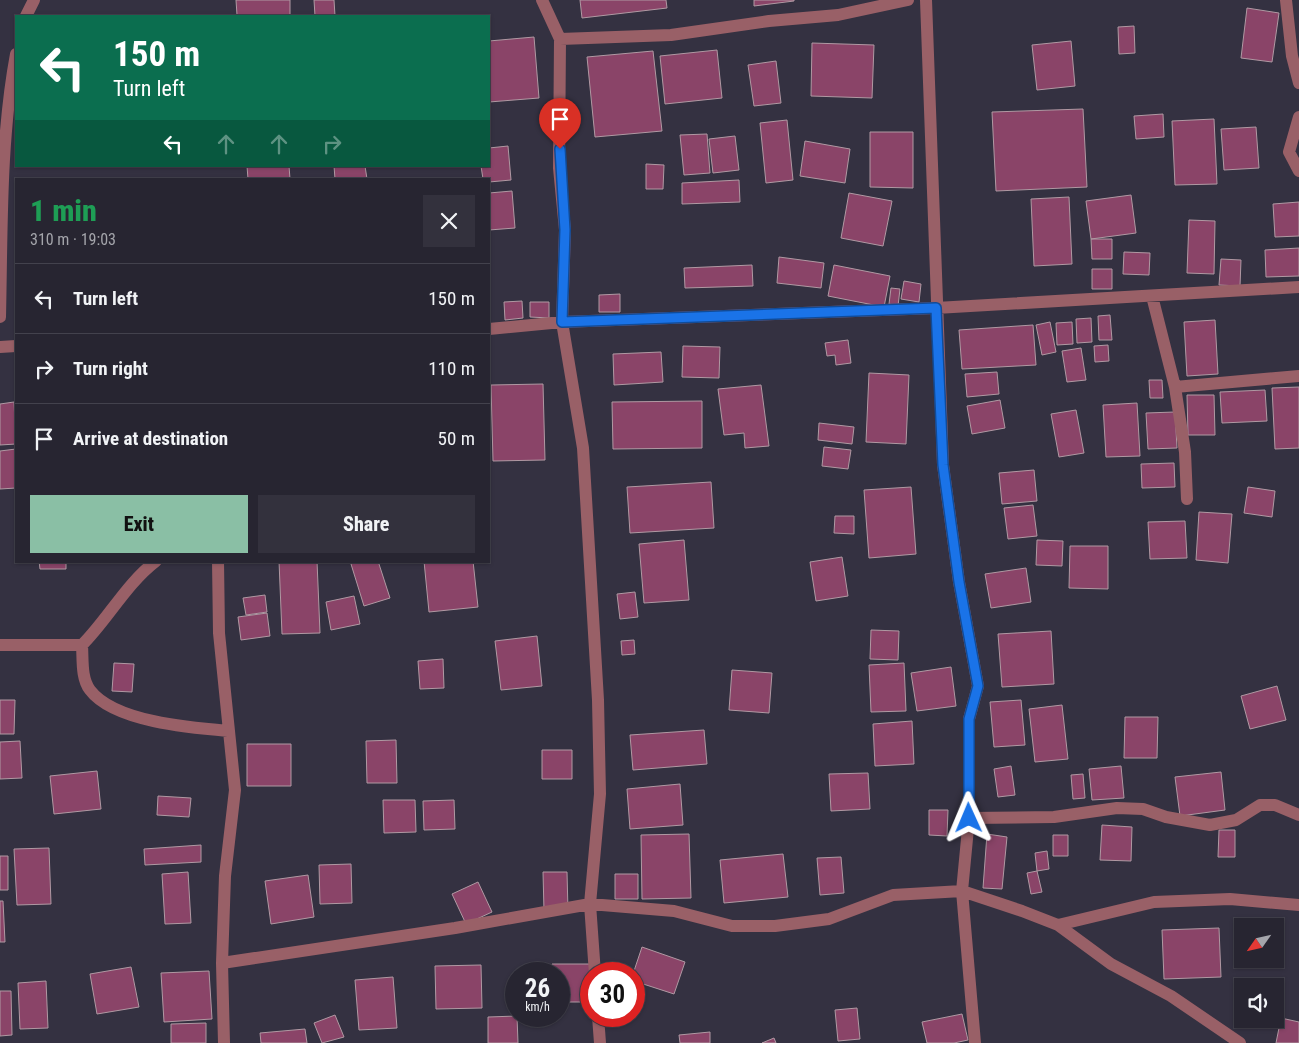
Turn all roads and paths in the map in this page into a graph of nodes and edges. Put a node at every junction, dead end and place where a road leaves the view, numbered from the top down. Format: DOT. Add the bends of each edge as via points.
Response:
graph roads {
  1 [pos="34,0"];
  2 [pos="542,0"];
  3 [pos="908,0"];
  4 [pos="926,0"];
  5 [pos="1286,0"];
  6 [pos="26,15"];
  7 [pos="560,38"];
  8 [pos="15,59"];
  9 [pos="1299,83"];
  10 [pos="1299,117"];
  11 [pos="1299,171"];
  12 [pos="1299,287"];
  13 [pos="1152,296"];
  14 [pos="936,308"];
  15 [pos="0,317"];
  16 [pos="562,322"];
  17 [pos="490,329"];
  18 [pos="15,346"];
  19 [pos="0,347"];
  20 [pos="1299,376"];
  21 [pos="1175,387"];
  22 [pos="1188,499"];
  23 [pos="154,563"];
  24 [pos="218,563"];
  25 [pos="0,645"];
  26 [pos="82,645"];
  27 [pos="229,731"];
  28 [pos="1299,815"];
  29 [pos="969,818"];
  30 [pos="962,891"];
  31 [pos="590,904"];
  32 [pos="1299,905"];
  33 [pos="1058,926"];
  34 [pos="594,962"];
  35 [pos="222,964"];
  36 [pos="599,1027"];
  37 [pos="224,1043"];
  38 [pos="600,1043"];
  39 [pos="975,1043"];
  40 [pos="1240,1043"];
  1 -- 6 [label="street"];
  2 -- 7 [label="street"];
  3 -- 7 [label="street" via="838,15 769,20 671,35"];
  4 -- 14 [label="street"];
  5 -- 9 [label="street" via="1292,56"];
  7 -- 16 [label="street" via="559,168 565,230"];
  8 -- 15 [label="street" via="4,159"];
  10 -- 11 [label="street" via="1289,152"];
  12 -- 13 [label="street"];
  13 -- 14 [label="street"];
  13 -- 21 [label="street"];
  14 -- 16 [label="street"];
  14 -- 29 [label="street" via="943,465 978,686 969,719"];
  16 -- 17 [label="street"];
  16 -- 31 [label="street" via="583,448 598,700 600,794"];
  18 -- 19 [label="street"];
  20 -- 21 [label="street"];
  21 -- 22 [label="street"];
  23 -- 26 [label="street" via="126,591"];
  24 -- 27 [label="street" via="220,633"];
  25 -- 26 [label="street"];
  26 -- 27 [label="street" via="83,675 90,690 103,702 163,724"];
  27 -- 35 [label="street" via="235,790 225,876"];
  28 -- 29 [label="street" via="1275,805 1260,805 1236,820 1210,825 1143,810 1117,808 1054,817"];
  29 -- 30 [label="street"];
  30 -- 31 [label="street" via="893,895 829,919 774,926 732,926 674,911"];
  30 -- 33 [label="street"];
  30 -- 39 [label="street"];
  31 -- 34 [label="street"];
  31 -- 35 [label="street"];
  32 -- 33 [label="street" via="1230,898 1154,902"];
  33 -- 40 [label="street" via="1111,964 1171,996"];
  35 -- 37 [label="street"];
  36 -- 38 [label="street"];
}
